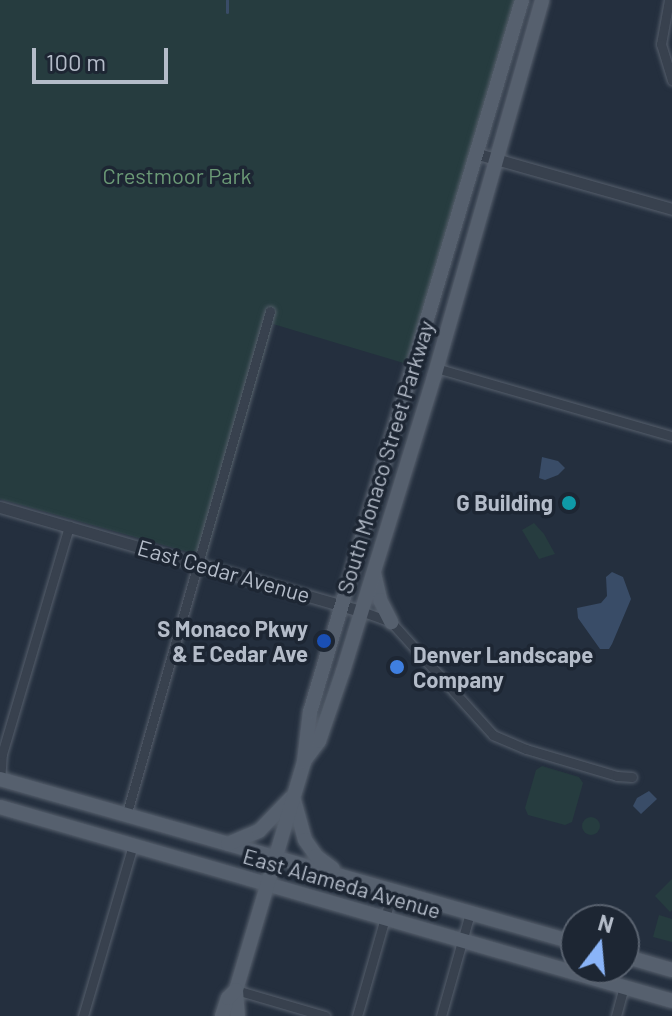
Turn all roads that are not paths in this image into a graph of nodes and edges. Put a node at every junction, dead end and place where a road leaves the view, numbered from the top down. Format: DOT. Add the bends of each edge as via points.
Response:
graph roads {
  1 [pos="522,0"];
  2 [pos="542,0"];
  3 [pos="669,0"];
  4 [pos="672,80"];
  5 [pos="478,154"];
  6 [pos="497,160"];
  7 [pos="672,209"];
  8 [pos="438,289"];
  9 [pos="270,311"];
  10 [pos="436,368"];
  11 [pos="414,371"];
  12 [pos="672,436"];
  13 [pos="414,440"];
  14 [pos="0,507"];
  15 [pos="69,526"];
  16 [pos="200,564"];
  17 [pos="374,571"];
  18 [pos="343,605"];
  19 [pos="361,611"];
  20 [pos="391,622"];
  21 [pos="304,762"];
  22 [pos="632,777"];
  23 [pos="0,780"];
  24 [pos="294,795"];
  25 [pos="0,807"];
  26 [pos="126,816"];
  27 [pos="228,844"];
  28 [pos="133,845"];
  29 [pos="275,857"];
  30 [pos="347,878"];
  31 [pos="267,884"];
  32 [pos="393,890"];
  33 [pos="470,913"];
  34 [pos="385,918"];
  35 [pos="560,938"];
  36 [pos="462,940"];
  37 [pos="640,961"];
  38 [pos="672,970"];
  39 [pos="624,987"];
  40 [pos="236,990"];
  41 [pos="672,1001"];
  42 [pos="83,1016"];
  43 [pos="222,1016"];
  44 [pos="238,1016"];
  45 [pos="325,1016"];
  46 [pos="357,1016"];
  47 [pos="441,1016"];
  48 [pos="616,1016"];
  1 -- 5 [label="main road, South Monaco Street Parkway"];
  2 -- 6 [label="main road, South Monaco Street Parkway"];
  3 -- 4 [label="street" via="661,44"];
  5 -- 6 [label="street"];
  5 -- 8 [label="main road, South Monaco Street Parkway"];
  6 -- 7 [label="street"];
  6 -- 10 [label="main road, South Monaco Street Parkway"];
  8 -- 10 [label="main road" via="430,350"];
  8 -- 11 [label="main road, South Monaco Street Parkway"];
  9 -- 16 [label="street"];
  10 -- 12 [label="street"];
  10 -- 13 [label="main road, South Monaco Street Parkway"];
  11 -- 13 [label="main road" via="421,386 413,414"];
  11 -- 18 [label="main road, South Monaco Street Parkway"];
  13 -- 17 [label="main road, South Monaco Street Parkway"];
  14 -- 15 [label="street, East Cedar Avenue"];
  15 -- 16 [label="street, East Cedar Avenue"];
  15 -- 23 [label="street" via="2,754"];
  16 -- 18 [label="street, East Cedar Avenue"];
  16 -- 26 [label="street"];
  17 -- 19 [label="main road, South Monaco Street Parkway"];
  17 -- 20 [label="main road"];
  18 -- 19 [label="street, East Cedar Avenue"];
  18 -- 21 [label="main road, South Monaco Street Parkway" via="310,712"];
  19 -- 20 [label="street, East Cedar Avenue"];
  19 -- 21 [label="main road, South Monaco Street Parkway" via="322,733"];
  20 -- 22 [label="street, East Cedar Avenue" via="493,735"];
  21 -- 24 [label="main road, South Monaco Street Parkway"];
  23 -- 26 [label="main road, East Alameda Avenue"];
  24 -- 27 [label="main road" via="259,831"];
  24 -- 29 [label="main road, South Monaco Street Parkway"];
  24 -- 30 [label="main road" via="298,824 309,848"];
  25 -- 28 [label="main road, East Alameda Avenue"];
  26 -- 27 [label="main road, East Alameda Avenue"];
  27 -- 29 [label="main road, East Alameda Avenue"];
  28 -- 31 [label="main road, East Alameda Avenue"];
  28 -- 42 [label="street"];
  29 -- 30 [label="main road, East Alameda Avenue"];
  29 -- 31 [label="main road, South Monaco Street Parkway"];
  30 -- 32 [label="main road, East Alameda Avenue"];
  31 -- 34 [label="main road, East Alameda Avenue"];
  31 -- 40 [label="main road, South Monaco Street Parkway"];
  32 -- 33 [label="main road, East Alameda Avenue"];
  32 -- 34 [label="street"];
  33 -- 35 [label="main road, East Alameda Avenue"];
  33 -- 36 [label="street"];
  34 -- 36 [label="main road, East Alameda Avenue"];
  34 -- 46 [label="street"];
  36 -- 39 [label="main road, East Alameda Avenue"];
  36 -- 47 [label="street"];
  37 -- 38 [label="main road"];
  39 -- 41 [label="main road, East Alameda Avenue"];
  39 -- 48 [label="street"];
  40 -- 43 [label="main road"];
  40 -- 44 [label="main road"];
  40 -- 45 [label="street"];
}
